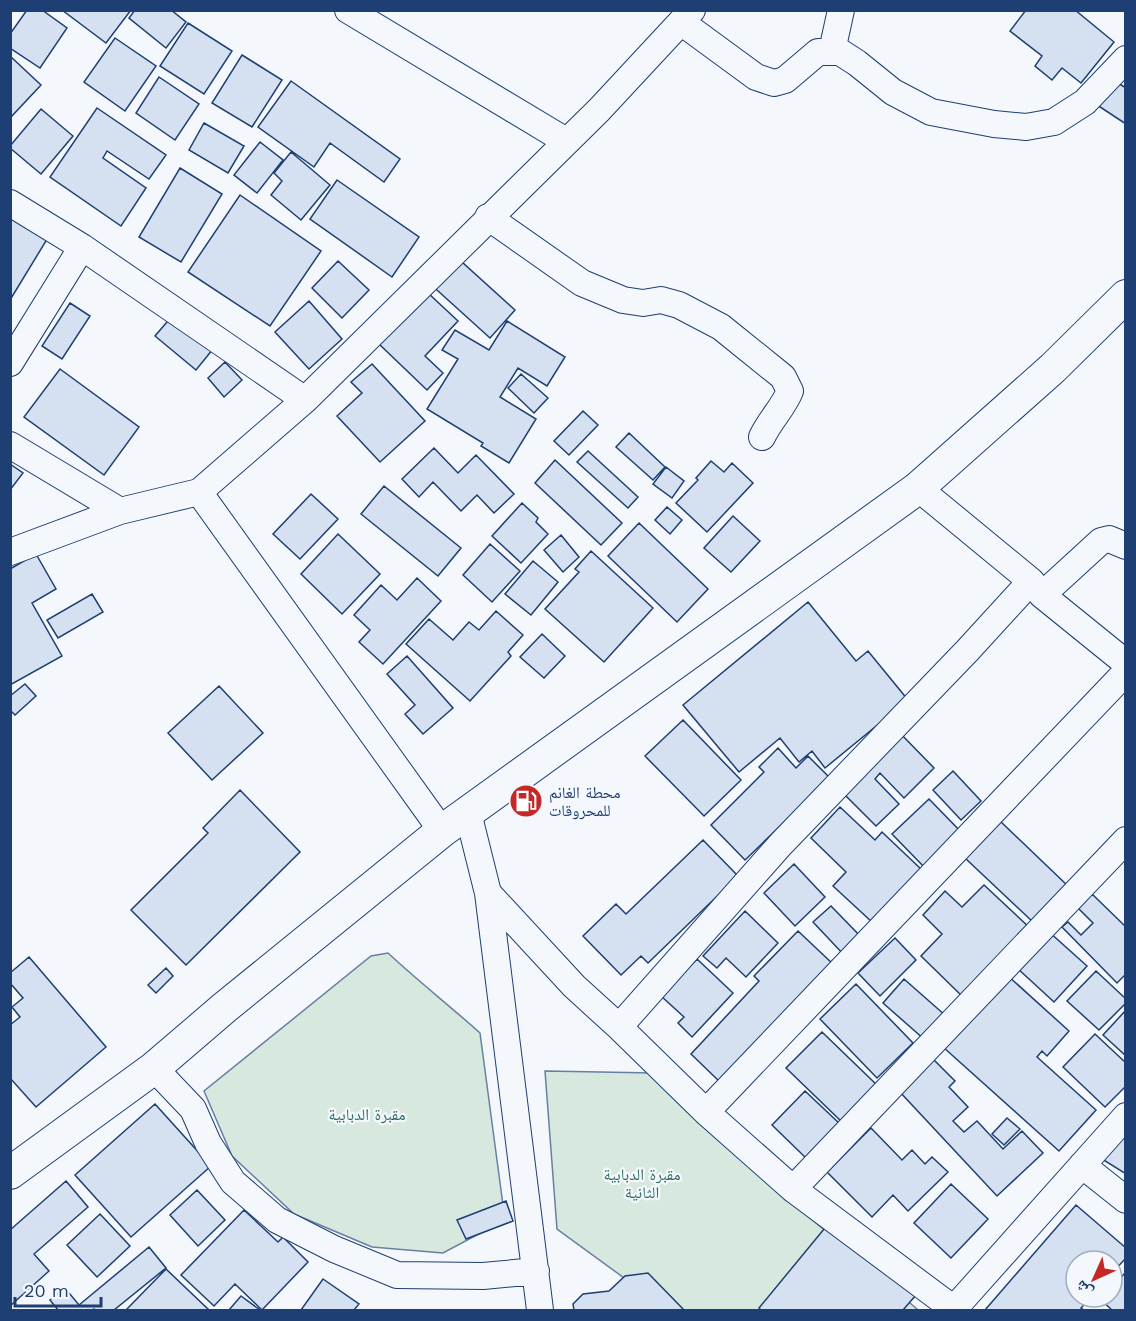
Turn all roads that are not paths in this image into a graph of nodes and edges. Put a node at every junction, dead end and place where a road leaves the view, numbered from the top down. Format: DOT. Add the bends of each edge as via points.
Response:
graph roads {
  1 [pos="348,10"];
  2 [pos="841,10"];
  3 [pos="687,16"];
  4 [pos="832,51"];
  5 [pos="1125,59"];
  6 [pos="566,141"];
  7 [pos="10,203"];
  8 [pos="488,217"];
  9 [pos="82,247"];
  10 [pos="1125,296"];
  11 [pos="10,363"];
  12 [pos="305,400"];
  13 [pos="762,437"];
  14 [pos="10,445"];
  15 [pos="918,488"];
  16 [pos="199,492"];
  17 [pos="120,511"];
  18 [pos="1125,546"];
  19 [pos="10,552"];
  20 [pos="1036,588"];
  21 [pos="1125,663"];
  22 [pos="1125,672"];
  23 [pos="468,813"];
  24 [pos="442,831"];
  25 [pos="1125,840"];
  26 [pos="488,893"];
  27 [pos="619,1027"];
  28 [pos="154,1068"];
  29 [pos="706,1112"];
  30 [pos="1125,1116"];
  31 [pos="1082,1165"];
  32 [pos="10,1173"];
  33 [pos="793,1189"];
  34 [pos="1125,1200"];
  35 [pos="536,1271"];
  36 [pos="954,1310"];
  37 [pos="540,1311"];
  1 -- 6 [label="street"];
  2 -- 4 [label="street"];
  3 -- 4 [label="street" via="756,76 774,83 785,80 818,52"];
  3 -- 6 [label="street"];
  4 -- 5 [label="street" via="840,52 893,92 932,112 1026,127 1054,122 1085,102"];
  6 -- 8 [label="street"];
  7 -- 9 [label="street"];
  8 -- 12 [label="street"];
  8 -- 13 [label="street" via="582,283 623,300 661,300 679,305 721,327 760,357 783,377 790,391"];
  9 -- 11 [label="street"];
  9 -- 12 [label="street"];
  10 -- 15 [label="street" via="1053,368"];
  12 -- 16 [label="street"];
  14 -- 17 [label="street"];
  15 -- 20 [label="street"];
  15 -- 23 [label="street"];
  16 -- 17 [label="street"];
  16 -- 24 [label="street"];
  17 -- 19 [label="street"];
  18 -- 20 [label="street" via="1109,539 1101,541"];
  20 -- 21 [label="street"];
  20 -- 27 [label="street" via="967,651 781,844"];
  22 -- 29 [label="street"];
  23 -- 24 [label="street"];
  23 -- 26 [label="street"];
  24 -- 28 [label="street"];
  25 -- 33 [label="street"];
  26 -- 27 [label="street" via="574,986"];
  26 -- 35 [label="street"];
  27 -- 29 [label="street"];
  28 -- 32 [label="street"];
  28 -- 35 [label="street" via="193,1110 233,1182 277,1220 333,1249 397,1275 483,1276"];
  29 -- 33 [label="street"];
  30 -- 31 [label="street"];
  31 -- 34 [label="street"];
  31 -- 36 [label="street"];
  33 -- 36 [label="street"];
  35 -- 37 [label="street"];
}
